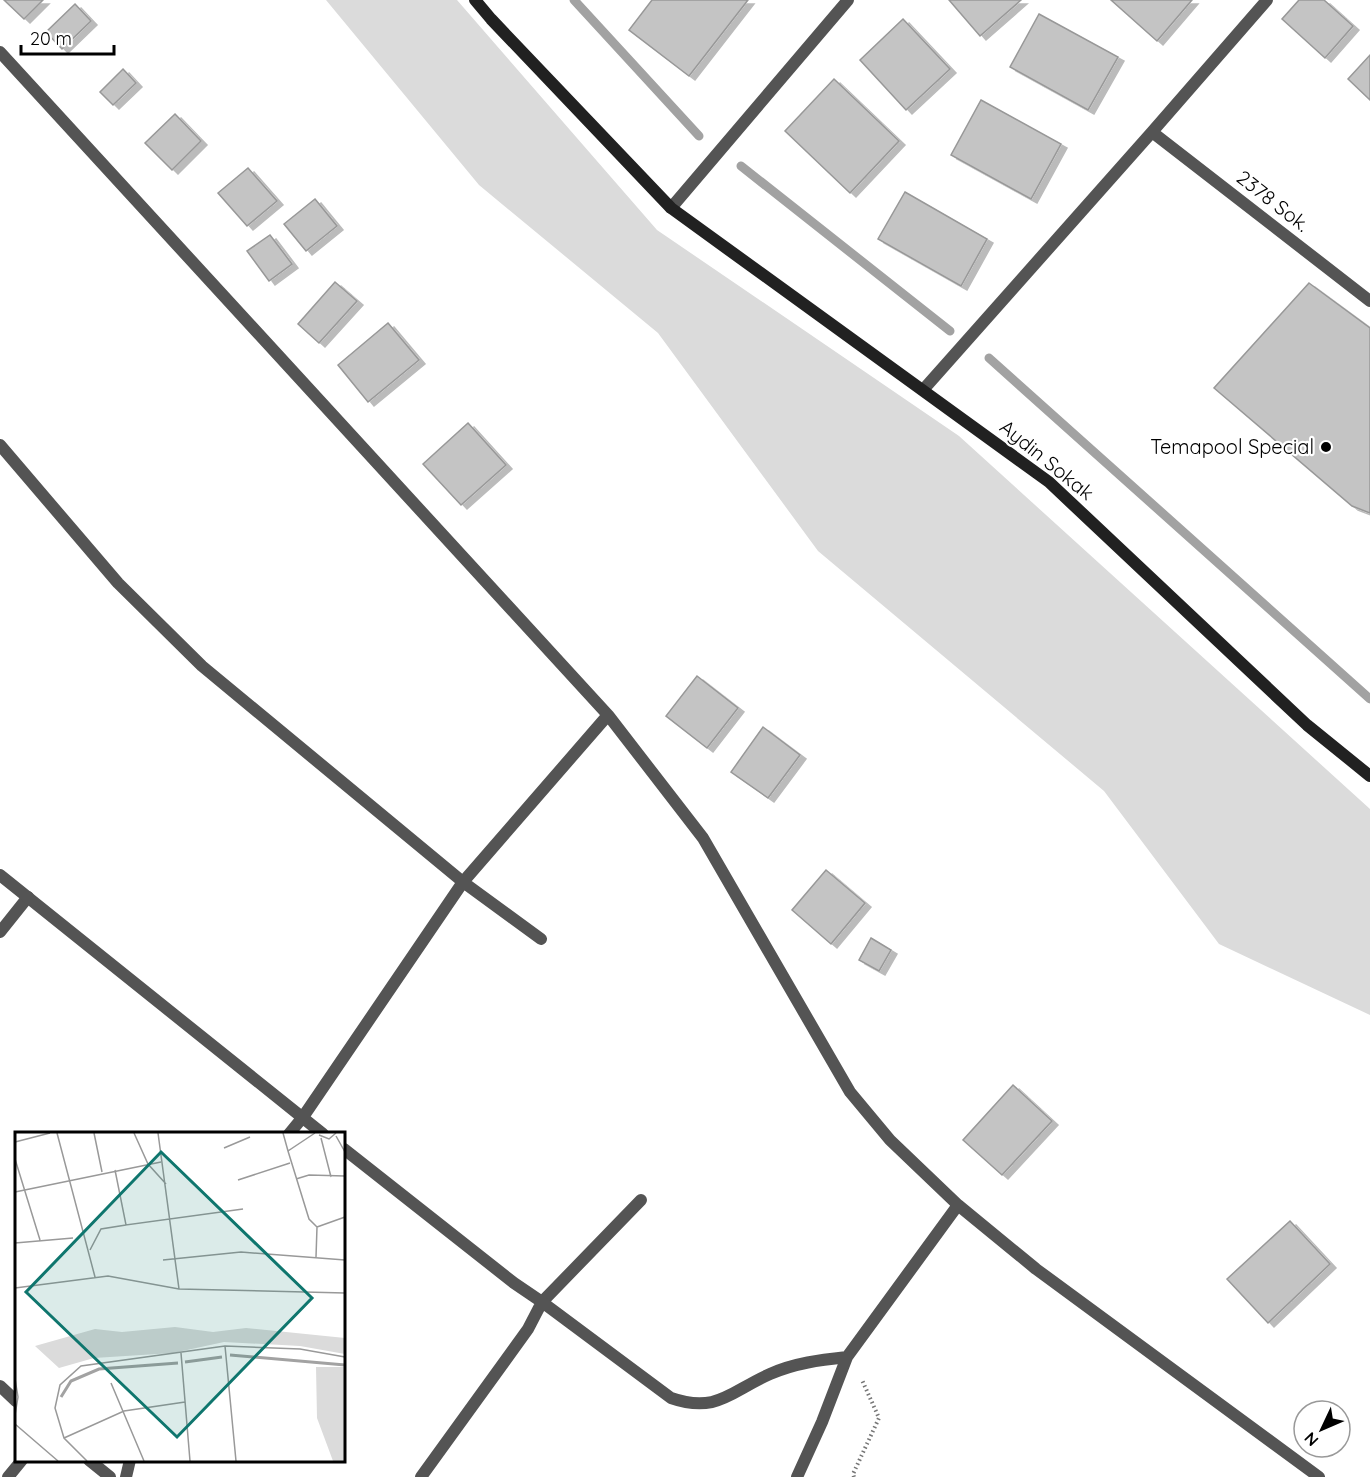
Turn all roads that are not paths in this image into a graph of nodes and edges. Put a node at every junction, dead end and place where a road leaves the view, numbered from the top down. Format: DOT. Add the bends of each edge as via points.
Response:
graph roads {
  1 [pos="475,0"];
  2 [pos="848,0"];
  3 [pos="1267,0"];
  4 [pos="0,52"];
  5 [pos="1152,132"];
  6 [pos="671,208"];
  7 [pos="1370,301"];
  8 [pos="923,390"];
  9 [pos="0,445"];
  10 [pos="608,715"];
  11 [pos="1370,776"];
  12 [pos="0,875"];
  13 [pos="463,882"];
  14 [pos="28,897"];
  15 [pos="0,932"];
  16 [pos="541,939"];
  17 [pos="303,1118"];
  18 [pos="291,1132"];
  19 [pos="320,1132"];
  20 [pos="345,1150"];
  21 [pos="640,1200"];
  22 [pos="957,1205"];
  23 [pos="542,1302"];
  24 [pos="847,1357"];
  25 [pos="0,1386"];
  26 [pos="15,1400"];
  27 [pos="21,1462"];
  28 [pos="90,1462"];
  29 [pos="130,1462"];
  30 [pos="8,1477"];
  31 [pos="110,1477"];
  32 [pos="126,1477"];
  33 [pos="421,1477"];
  34 [pos="797,1477"];
  35 [pos="1319,1477"];
  1 -- 6 [label="street, Aydin Sokak"];
  2 -- 6 [label="street"];
  3 -- 5 [label="street"];
  4 -- 10 [label="street"];
  5 -- 7 [label="street, 2378 Sok."];
  5 -- 8 [label="street"];
  6 -- 8 [label="street, Aydin Sokak"];
  8 -- 11 [label="street, Aydin Sokak" via="1049,483 1307,724"];
  9 -- 13 [label="street" via="118,583 202,666"];
  10 -- 13 [label="street"];
  10 -- 22 [label="street" via="703,838 850,1092 890,1140"];
  12 -- 14 [label="street"];
  13 -- 16 [label="street"];
  13 -- 17 [label="street"];
  14 -- 15 [label="street"];
  14 -- 17 [label="street"];
  17 -- 18 [label="street"];
  17 -- 19 [label="street"];
  20 -- 23 [label="street"];
  21 -- 23 [label="street"];
  22 -- 24 [label="street"];
  22 -- 35 [label="street" via="1036,1269"];
  23 -- 24 [label="street" via="671,1398 687,1404 721,1401 770,1374 804,1362"];
  23 -- 33 [label="street" via="528,1329"];
  24 -- 34 [label="street"];
  25 -- 26 [label="street"];
  27 -- 30 [label="street"];
  28 -- 31 [label="street"];
  29 -- 32 [label="street"];
}
